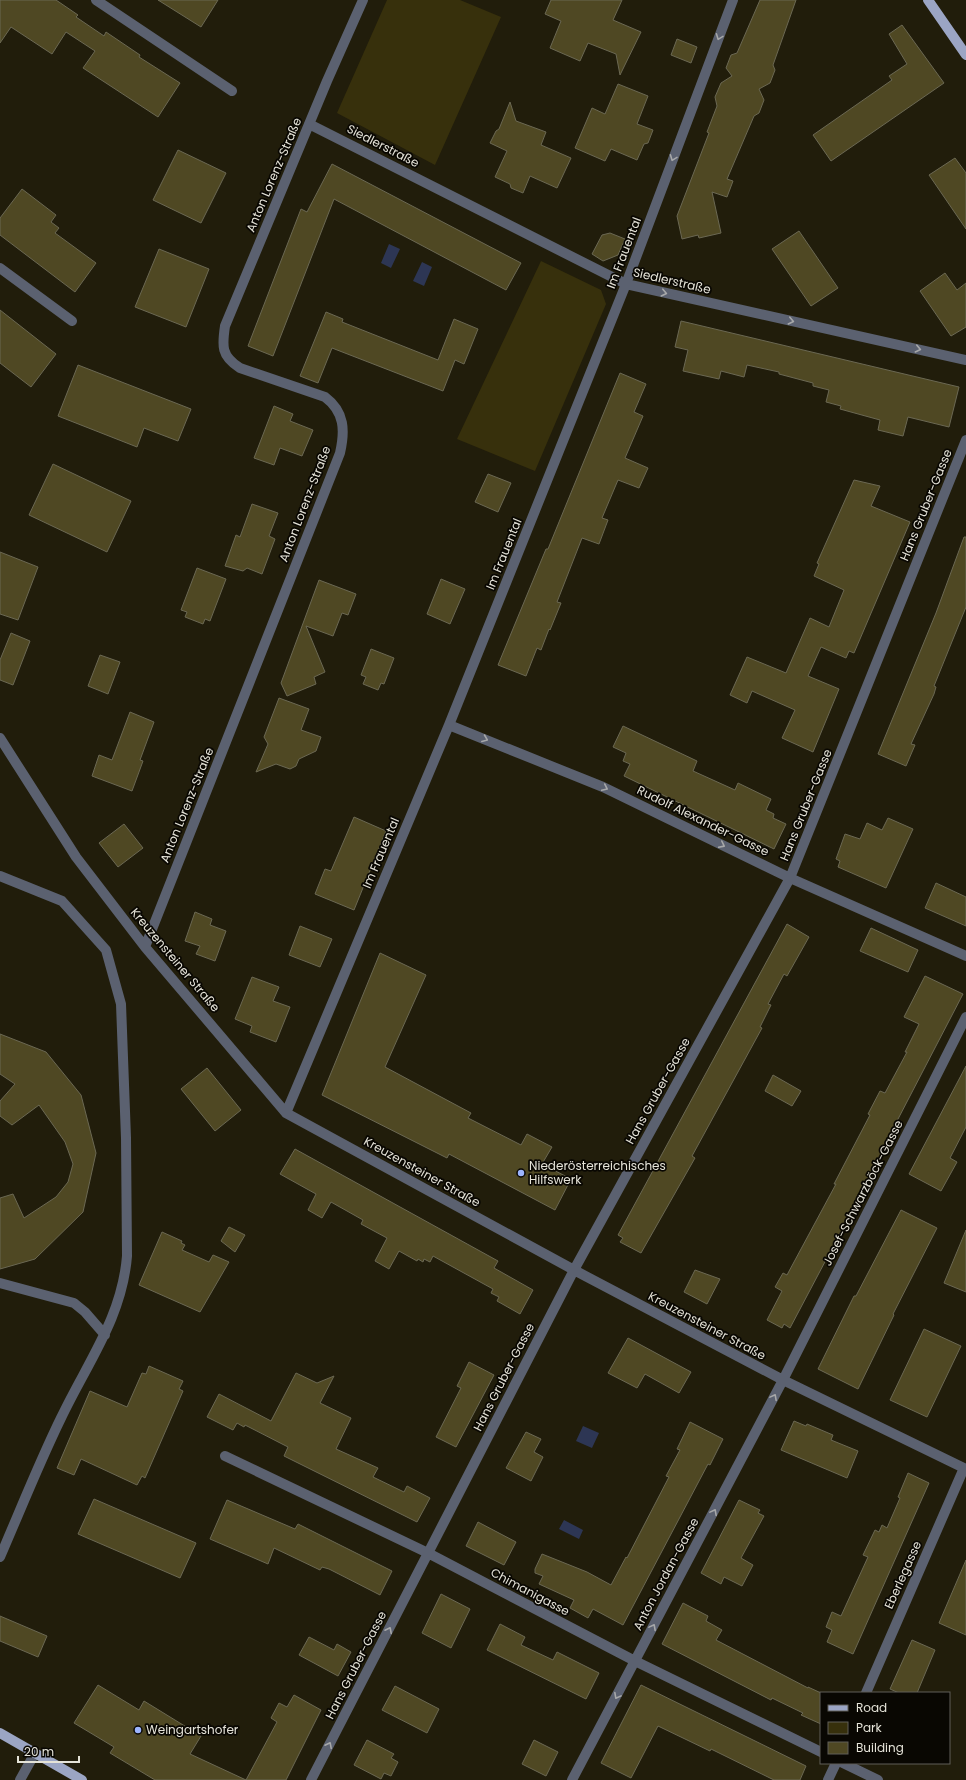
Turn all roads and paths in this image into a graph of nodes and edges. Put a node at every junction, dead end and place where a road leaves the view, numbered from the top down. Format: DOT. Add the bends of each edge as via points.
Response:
graph roads {
  1 [pos="96,0"];
  2 [pos="363,0"];
  3 [pos="733,0"];
  4 [pos="928,0"];
  5 [pos="966,55"];
  6 [pos="232,91"];
  7 [pos="309,124"];
  8 [pos="0,268"];
  9 [pos="626,284"];
  10 [pos="72,321"];
  11 [pos="966,360"];
  12 [pos="966,440"];
  13 [pos="449,725"];
  14 [pos="0,738"];
  15 [pos="0,876"];
  16 [pos="790,878"];
  17 [pos="145,947"];
  18 [pos="966,956"];
  19 [pos="966,1017"];
  20 [pos="286,1113"];
  21 [pos="574,1270"];
  22 [pos="0,1284"];
  23 [pos="105,1335"];
  24 [pos="783,1380"];
  25 [pos="225,1456"];
  26 [pos="965,1469"];
  27 [pos="3,1540"];
  28 [pos="428,1553"];
  29 [pos="0,1557"];
  30 [pos="635,1661"];
  31 [pos="866,1692"];
  32 [pos="0,1733"];
  33 [pos="820,1752"];
  34 [pos="35,1753"];
  35 [pos="836,1764"];
  36 [pos="845,1764"];
  37 [pos="20,1780"];
  38 [pos="82,1780"];
  39 [pos="311,1780"];
  40 [pos="572,1780"];
  41 [pos="828,1780"];
  42 [pos="878,1780"];
  1 -- 6 [label="street"];
  2 -- 7 [label="street, Anton Lorenz-Straße"];
  3 -- 9 [label="street, Im Frauental, one-way"];
  4 -- 5 [label="main road"];
  7 -- 9 [label="street, Siedlerstraße"];
  7 -- 17 [label="street, Anton Lorenz-Straße" via="226,326 222,342 224,352 232,363 240,368 325,397 340,413 344,430 343,442"];
  8 -- 10 [label="street"];
  9 -- 11 [label="street, Siedlerstraße, one-way"];
  9 -- 13 [label="street, Im Frauental"];
  12 -- 16 [label="street, Hans Gruber-Gasse"];
  13 -- 16 [label="street, Rudolf Alexander-Gasse, one-way" via="603,787"];
  13 -- 20 [label="street, Im Frauental"];
  14 -- 17 [label="street, Kreuzensteiner Straße" via="76,857"];
  15 -- 23 [label="street" via="62,901 87,927 106,950 121,1004 127,1256 117,1309"];
  16 -- 18 [label="street, Rudolf Alexander-Gasse"];
  16 -- 21 [label="street, Hans Gruber-Gasse"];
  17 -- 20 [label="street, Kreuzensteiner Straße"];
  19 -- 24 [label="street, Josef-Schwarzböck-Gasse"];
  20 -- 21 [label="street, Kreuzensteiner Straße"];
  21 -- 24 [label="street, Kreuzensteiner Straße"];
  21 -- 28 [label="street, Hans Gruber-Gasse"];
  22 -- 23 [label="street" via="74,1303"];
  23 -- 27 [label="street" via="61,1418"];
  24 -- 26 [label="street, Kreuzensteiner Straße"];
  30 -- 24 [label="street, Anton Jordan-Gasse, one-way"];
  25 -- 28 [label="street, Chimanigasse"];
  26 -- 31 [label="street, Eberlegasse"];
  27 -- 29 [label="street"];
  28 -- 30 [label="street, Chimanigasse"];
  39 -- 28 [label="street, Hans Gruber-Gasse, one-way"];
  30 -- 33 [label="street, Chimanigasse"];
  30 -- 40 [label="street, Anton Jordan-Gasse, one-way"];
  32 -- 34 [label="main road"];
  34 -- 37 [label="street"];
  34 -- 38 [label="main road"];
  35 -- 41 [label="street"];
  36 -- 42 [label="street"];
}
